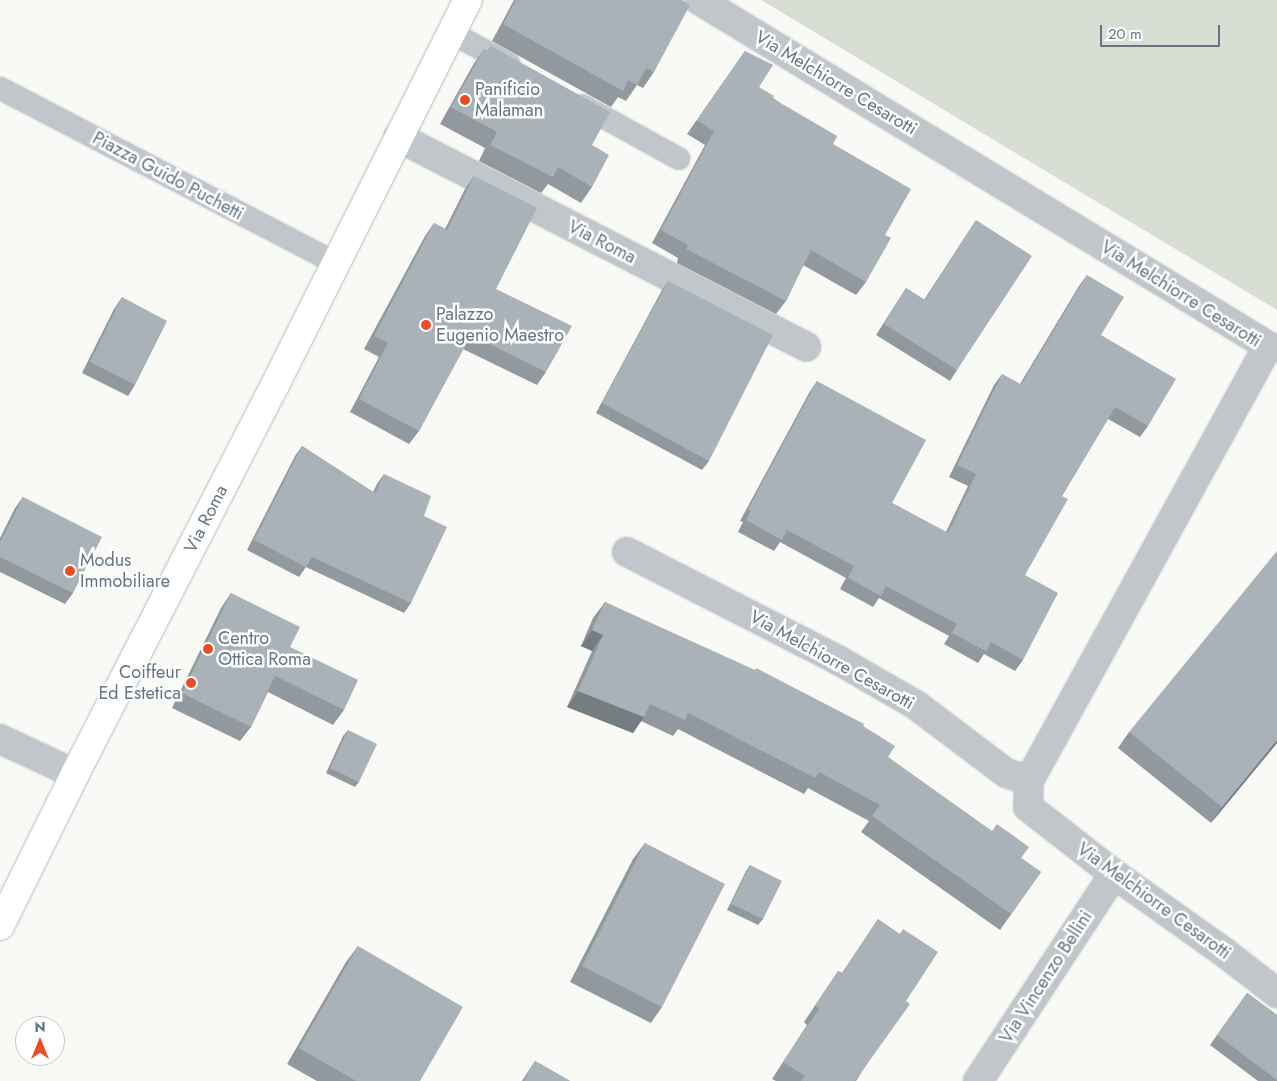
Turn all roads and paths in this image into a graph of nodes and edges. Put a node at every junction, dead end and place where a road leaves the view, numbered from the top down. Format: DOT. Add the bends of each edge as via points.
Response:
graph roads {
  1 [pos="468,0"];
  2 [pos="699,0"];
  3 [pos="452,33"];
  4 [pos="527,74"];
  5 [pos="0,88"];
  6 [pos="561,93"];
  7 [pos="398,137"];
  8 [pos="678,158"];
  9 [pos="336,262"];
  10 [pos="806,347"];
  11 [pos="627,552"];
  12 [pos="0,739"];
  13 [pos="75,774"];
  14 [pos="1028,780"];
  15 [pos="1114,874"];
  16 [pos="0,926"];
  17 [pos="1277,993"];
  18 [pos="978,1081"];
  1 -- 3 [label="street, Via Roma"];
  2 -- 14 [label="street, Via Melchiorre Cesarotti" via="1268,346"];
  3 -- 4 [label="lane"];
  3 -- 7 [label="street, Via Roma"];
  5 -- 9 [label="lane, Piazza Guido Puchetti"];
  6 -- 8 [label="lane"];
  7 -- 9 [label="street, Via Roma"];
  7 -- 10 [label="street, Via Roma"];
  9 -- 13 [label="street, Via Roma"];
  11 -- 14 [label="street, Via Melchiorre Cesarotti" via="838,660 916,705 1006,773"];
  12 -- 13 [label="street"];
  13 -- 16 [label="street, Via Roma"];
  14 -- 15 [label="street, Via Melchiorre Cesarotti" via="1028,807"];
  15 -- 17 [label="street, Via Melchiorre Cesarotti"];
  15 -- 18 [label="street, Via Vincenzo Bellini"];
}
